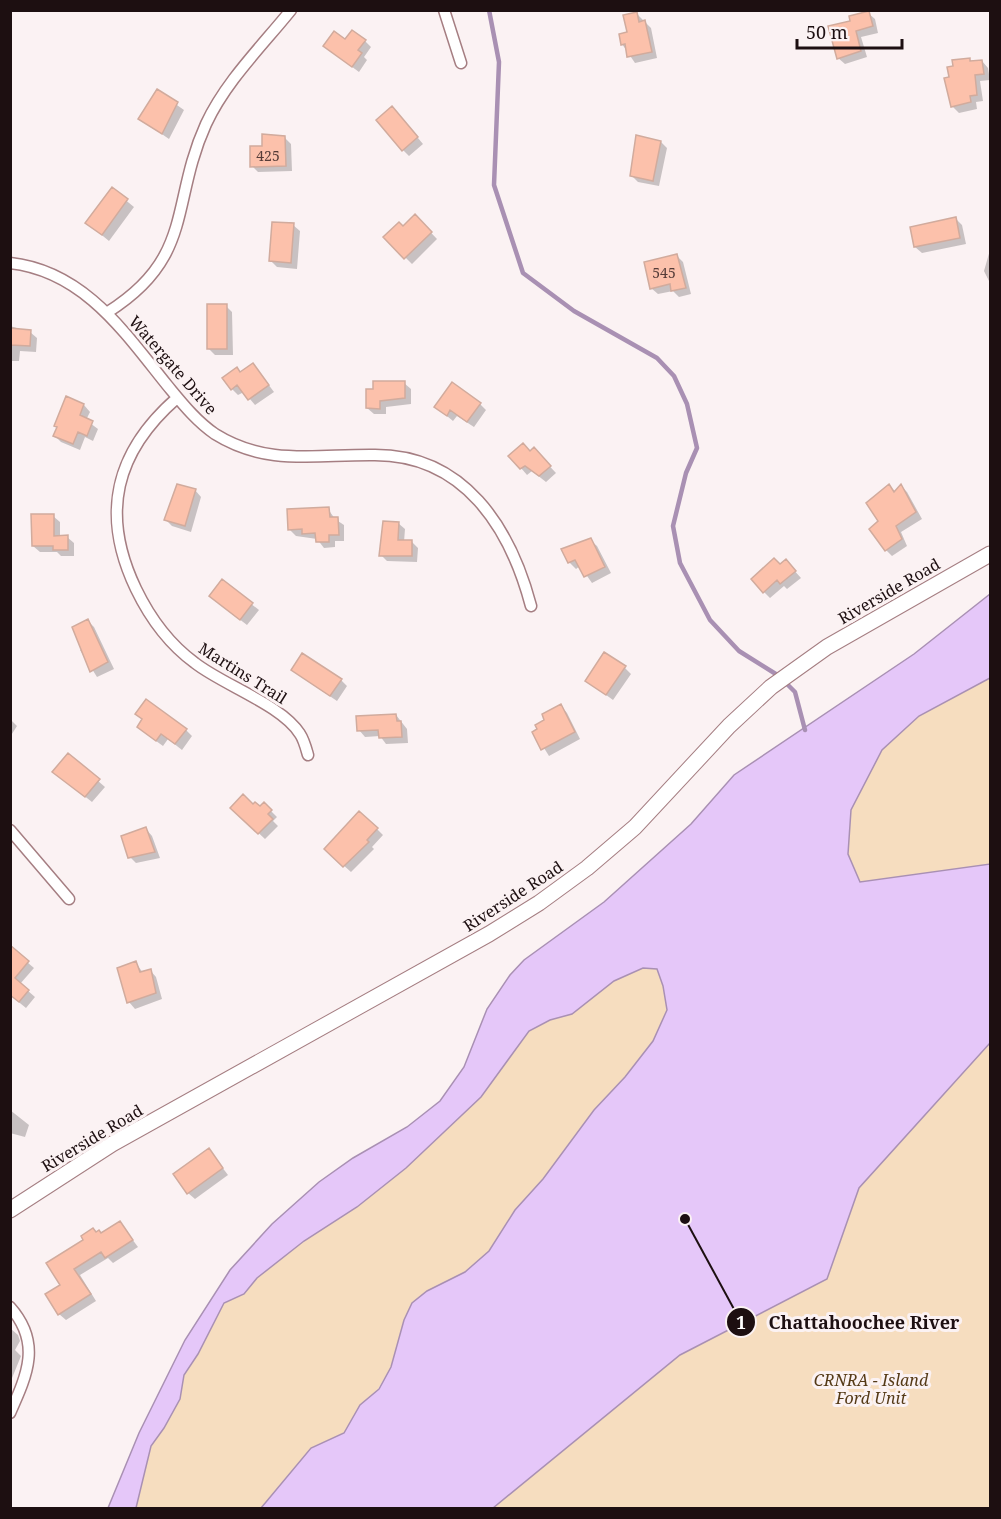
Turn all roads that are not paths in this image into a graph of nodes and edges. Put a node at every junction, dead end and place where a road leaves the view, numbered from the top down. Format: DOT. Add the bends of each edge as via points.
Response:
graph roads {
  1 [pos="291,10"];
  2 [pos="444,10"];
  3 [pos="461,63"];
  4 [pos="10,263"];
  5 [pos="108,312"];
  6 [pos="177,398"];
  7 [pos="990,554"];
  8 [pos="531,606"];
  9 [pos="308,755"];
  10 [pos="10,830"];
  11 [pos="69,899"];
  12 [pos="10,1210"];
  13 [pos="10,1308"];
  14 [pos="10,1413"];
  1 -- 5 [label="street" via="235,78 207,122 178,225 158,270"];
  2 -- 3 [label="street"];
  4 -- 5 [label="street, Watergate Drive" via="65,280"];
  5 -- 6 [label="street, Watergate Drive"];
  6 -- 8 [label="street, Watergate Drive" via="214,433 259,454 296,459 393,455 446,472 470,490 501,530 522,570"];
  6 -- 9 [label="street, Martins Trail" via="143,433 122,475 116,522 126,569 146,611 171,643 195,664 286,718 300,734"];
  7 -- 12 [label="street, Riverside Road" via="827,647 771,687 635,827 539,903 112,1144"];
  10 -- 11 [label="street"];
  13 -- 14 [label="street" via="21,1319 29,1349 29,1371"];
}
